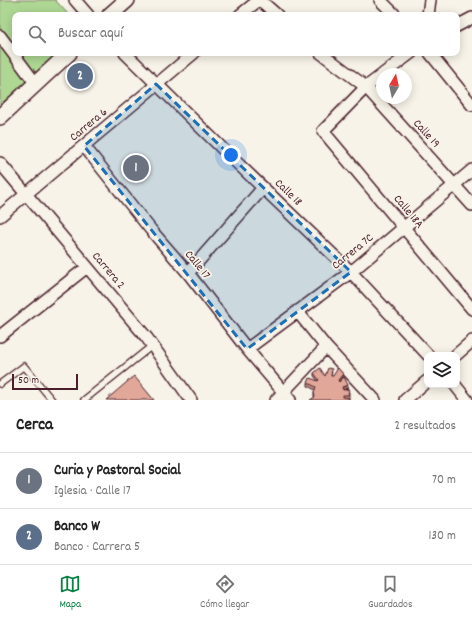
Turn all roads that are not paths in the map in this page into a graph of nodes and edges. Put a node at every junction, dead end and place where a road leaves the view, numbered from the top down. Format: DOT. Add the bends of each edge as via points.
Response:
graph roads {
  1 [pos="75,0"];
  2 [pos="127,0"];
  3 [pos="259,0"];
  4 [pos="380,0"];
  5 [pos="430,0"];
  6 [pos="85,12"];
  7 [pos="113,12"];
  8 [pos="244,12"];
  9 [pos="273,12"];
  10 [pos="391,12"];
  11 [pos="428,12"];
  12 [pos="472,18"];
  13 [pos="460,24"];
  14 [pos="0,36"];
  15 [pos="12,52"];
  16 [pos="15,56"];
  17 [pos="67,56"];
  18 [pos="129,56"];
  19 [pos="190,56"];
  20 [pos="325,56"];
  21 [pos="407,56"];
  22 [pos="432,56"];
  23 [pos="392,68"];
  24 [pos="376,80"];
  25 [pos="36,84"];
  26 [pos="156,84"];
  27 [pos="366,87"];
  28 [pos="472,105"];
  29 [pos="0,117"];
  30 [pos="84,146"];
  31 [pos="0,163"];
  32 [pos="472,170"];
  33 [pos="455,185"];
  34 [pos="264,188"];
  35 [pos="25,194"];
  36 [pos="472,206"];
  37 [pos="0,216"];
  38 [pos="404,227"];
  39 [pos="87,267"];
  40 [pos="351,272"];
  41 [pos="188,274"];
  42 [pos="472,308"];
  43 [pos="297,311"];
  44 [pos="0,336"];
  45 [pos="472,341"];
  46 [pos="153,346"];
  47 [pos="326,347"];
  48 [pos="248,349"];
  49 [pos="425,352"];
  50 [pos="459,352"];
  51 [pos="0,384"];
  52 [pos="424,384"];
  53 [pos="457,388"];
  54 [pos="283,398"];
  55 [pos="52,400"];
  56 [pos="84,400"];
  57 [pos="191,400"];
  58 [pos="375,400"];
  59 [pos="405,400"];
  60 [pos="467,400"];
  1 -- 6 [label="street"];
  2 -- 7 [label="street"];
  3 -- 8 [label="street"];
  3 -- 9 [label="street"];
  4 -- 10 [label="street"];
  5 -- 11 [label="street"];
  12 -- 13 [label="street"];
  14 -- 15 [label="street"];
  16 -- 25 [label="street"];
  17 -- 25 [label="street"];
  18 -- 26 [label="street, Calle 18"];
  19 -- 26 [label="street, Carrera 6"];
  20 -- 27 [label="street, Calle 19"];
  21 -- 23 [label="street"];
  22 -- 28 [label="street"];
  24 -- 27 [label="street"];
  25 -- 29 [label="street"];
  26 -- 30 [label="street, Carrera 6"];
  26 -- 34 [label="street, Calle 18"];
  27 -- 33 [label="street, Calle 19"];
  27 -- 38 [label="street, Calle 18A" via="323,131"];
  30 -- 35 [label="street, Carrera 6"];
  30 -- 41 [label="street, Calle 17"];
  31 -- 35 [label="street, Carrera 2"];
  32 -- 33 [label="street, Carrera 7C"];
  33 -- 36 [label="street, Calle 19"];
  33 -- 38 [label="street, Carrera 7C"];
  34 -- 40 [label="street, Calle 18"];
  34 -- 41 [label="street"];
  35 -- 37 [label="street, Carrera 6"];
  35 -- 39 [label="street, Carrera 2"];
  38 -- 40 [label="street, Carrera 7C"];
  38 -- 42 [label="street, Calle 18A"];
  39 -- 44 [label="street"];
  39 -- 46 [label="street, Carrera 2"];
  40 -- 43 [label="street, Carrera 7C"];
  40 -- 49 [label="street, Calle 18"];
  41 -- 48 [label="street, Calle 17"];
  43 -- 47 [label="street"];
  43 -- 48 [label="street, Carrera 7C"];
  45 -- 50 [label="street"];
  46 -- 56 [label="lane"];
  46 -- 57 [label="street, Carrera 2"];
  47 -- 54 [label="street"];
  47 -- 58 [label="street"];
  48 -- 54 [label="street, Calle 17"];
  51 -- 55 [label="lane" via="24,366"];
  52 -- 59 [label="street"];
  53 -- 60 [label="street"];
}
